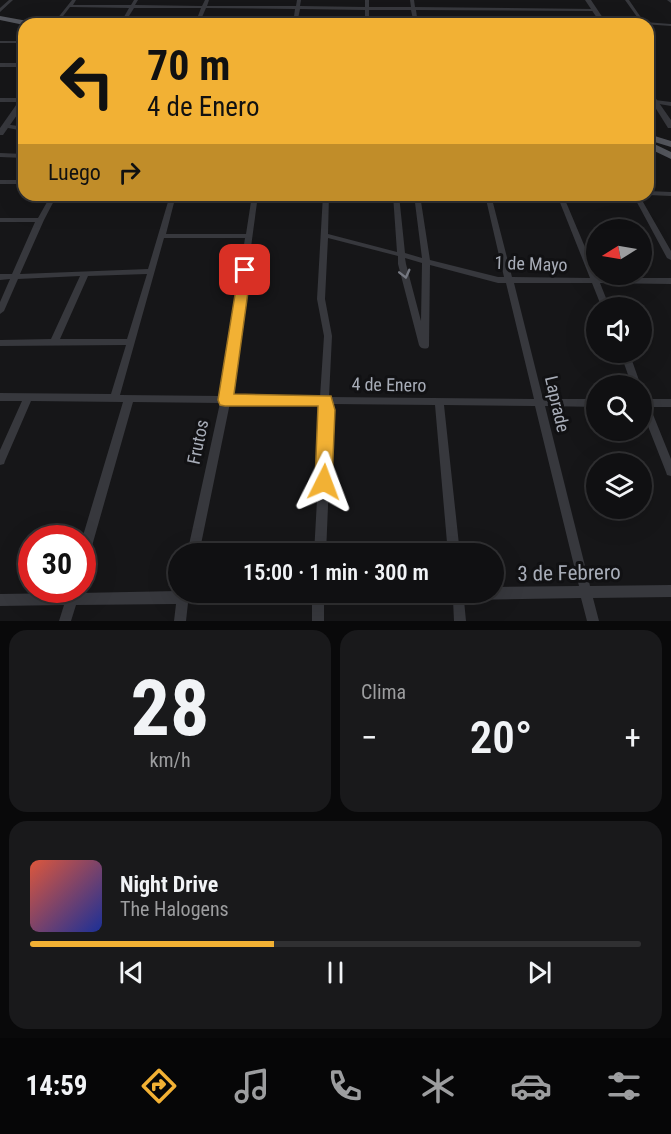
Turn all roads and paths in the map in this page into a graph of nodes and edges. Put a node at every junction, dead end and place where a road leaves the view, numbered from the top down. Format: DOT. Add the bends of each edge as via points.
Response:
graph roads {
  1 [pos="11,0"];
  2 [pos="74,0"];
  3 [pos="136,0"];
  4 [pos="207,0"];
  5 [pos="299,0"];
  6 [pos="367,0"];
  7 [pos="412,0"];
  8 [pos="465,0"];
  9 [pos="507,0"];
  10 [pos="546,0"];
  11 [pos="588,0"];
  12 [pos="627,0"];
  13 [pos="69,6"];
  14 [pos="132,7"];
  15 [pos="204,7"];
  16 [pos="297,8"];
  17 [pos="367,9"];
  18 [pos="413,9"];
  19 [pos="468,9"];
  20 [pos="511,9"];
  21 [pos="552,10"];
  22 [pos="595,10"];
  23 [pos="1,17"];
  24 [pos="60,18"];
  25 [pos="126,18"];
  26 [pos="199,18"];
  27 [pos="296,18"];
  28 [pos="367,18"];
  29 [pos="415,18"];
  30 [pos="600,18"];
  31 [pos="640,18"];
  32 [pos="18,21"];
  33 [pos="654,24"];
  34 [pos="671,25"];
  35 [pos="0,42"];
  36 [pos="18,42"];
  37 [pos="0,65"];
  38 [pos="18,65"];
  39 [pos="0,100"];
  40 [pos="18,101"];
  41 [pos="655,102"];
  42 [pos="671,104"];
  43 [pos="18,108"];
  44 [pos="671,126"];
  45 [pos="18,129"];
  46 [pos="2,130"];
  47 [pos="660,142"];
  48 [pos="0,155"];
  49 [pos="18,156"];
  50 [pos="671,156"];
  51 [pos="0,182"];
  52 [pos="18,182"];
  53 [pos="654,194"];
  54 [pos="671,194"];
  55 [pos="50,201"];
  56 [pos="170,201"];
  57 [pos="254,201"];
  58 [pos="326,201"];
  59 [pos="397,201"];
  60 [pos="418,201"];
  61 [pos="489,201"];
  62 [pos="562,201"];
  63 [pos="639,201"];
  64 [pos="0,220"];
  65 [pos="39,220"];
  66 [pos="324,235"];
  67 [pos="161,236"];
  68 [pos="249,236"];
  69 [pos="401,254"];
  70 [pos="586,258"];
  71 [pos="671,258"];
  72 [pos="426,261"];
  73 [pos="151,271"];
  74 [pos="84,273"];
  75 [pos="0,277"];
  76 [pos="15,277"];
  77 [pos="509,280"];
  78 [pos="586,280"];
  79 [pos="652,281"];
  80 [pos="671,281"];
  81 [pos="0,312"];
  82 [pos="129,342"];
  83 [pos="0,343"];
  84 [pos="54,343"];
  85 [pos="0,397"];
  86 [pos="28,397"];
  87 [pos="115,397"];
  88 [pos="129,398"];
  89 [pos="225,400"];
  90 [pos="325,400"];
  91 [pos="439,402"];
  92 [pos="652,402"];
  93 [pos="540,403"];
  94 [pos="586,403"];
  95 [pos="671,403"];
  96 [pos="652,426"];
  97 [pos="0,461"];
  98 [pos="671,472"];
  99 [pos="92,525"];
  100 [pos="195,543"];
  101 [pos="321,543"];
  102 [pos="453,543"];
  103 [pos="671,591"];
  104 [pos="586,592"];
  105 [pos="504,593"];
  106 [pos="96,595"];
  107 [pos="168,595"];
  108 [pos="18,599"];
  109 [pos="0,600"];
  110 [pos="70,603"];
  111 [pos="183,603"];
  112 [pos="318,603"];
  113 [pos="458,603"];
  114 [pos="65,621"];
  115 [pos="180,621"];
  116 [pos="318,621"];
  117 [pos="459,621"];
  118 [pos="593,621"];
  1 -- 23 [label="street"];
  2 -- 13 [label="street"];
  3 -- 14 [label="street"];
  4 -- 15 [label="street"];
  5 -- 16 [label="street"];
  6 -- 17 [label="street"];
  7 -- 18 [label="street"];
  8 -- 19 [label="street"];
  9 -- 20 [label="street"];
  10 -- 21 [label="street"];
  11 -- 22 [label="street"];
  12 -- 31 [label="street"];
  13 -- 14 [label="street"];
  13 -- 24 [label="street"];
  14 -- 15 [label="street"];
  14 -- 25 [label="street"];
  15 -- 16 [label="street"];
  15 -- 26 [label="street"];
  16 -- 17 [label="street"];
  16 -- 27 [label="street"];
  17 -- 18 [label="street"];
  17 -- 28 [label="street"];
  18 -- 19 [label="street"];
  18 -- 29 [label="street"];
  19 -- 20 [label="street"];
  20 -- 21 [label="street"];
  21 -- 22 [label="street"];
  22 -- 30 [label="street"];
  23 -- 32 [label="main road"];
  33 -- 34 [label="street"];
  35 -- 36 [label="street"];
  37 -- 38 [label="street"];
  39 -- 40 [label="street"];
  41 -- 42 [label="street"];
  41 -- 44 [label="street"];
  43 -- 46 [label="street"];
  45 -- 46 [label="street"];
  47 -- 50 [label="main road"];
  48 -- 49 [label="street"];
  51 -- 52 [label="street"];
  53 -- 54 [label="street"];
  55 -- 65 [label="street"];
  56 -- 67 [label="street"];
  57 -- 68 [label="street, Frutos"];
  58 -- 66 [label="street"];
  59 -- 69 [label="street"];
  60 -- 72 [label="street"];
  61 -- 77 [label="street, Laprade"];
  62 -- 70 [label="street"];
  63 -- 71 [label="street"];
  64 -- 65 [label="street"];
  65 -- 76 [label="street"];
  66 -- 69 [label="street, 1 de Mayo"];
  66 -- 90 [label="street" via="321,299 328,336"];
  67 -- 68 [label="street"];
  67 -- 73 [label="street"];
  68 -- 89 [label="street, Frutos"];
  69 -- 72 [label="street, 1 de Mayo"];
  69 -- 72 [label="street, one-way" via="425,346"];
  72 -- 77 [label="street, 1 de Mayo"];
  73 -- 74 [label="street"];
  73 -- 82 [label="street"];
  74 -- 76 [label="street"];
  74 -- 84 [label="street"];
  75 -- 76 [label="street"];
  76 -- 81 [label="street"];
  77 -- 78 [label="street, 1 de Mayo"];
  77 -- 93 [label="street, Laprade"];
  79 -- 80 [label="street, 1 de Mayo"];
  82 -- 84 [label="street"];
  82 -- 87 [label="street"];
  83 -- 84 [label="street"];
  85 -- 86 [label="street, 4 de Enero"];
  86 -- 87 [label="street, 4 de Enero"];
  86 -- 97 [label="street"];
  87 -- 88 [label="street, 4 de Enero"];
  88 -- 89 [label="street, 4 de Enero"];
  88 -- 99 [label="street"];
  89 -- 90 [label="street, 4 de Enero"];
  89 -- 100 [label="street, Frutos"];
  90 -- 91 [label="street, 4 de Enero"];
  90 -- 101 [label="street"];
  91 -- 93 [label="street, 4 de Enero"];
  91 -- 102 [label="street"];
  92 -- 95 [label="street"];
  93 -- 94 [label="street, 4 de Enero"];
  93 -- 104 [label="street, Laprade"];
  96 -- 98 [label="street"];
  103 -- 104 [label="street, 3 de Febrero"];
  104 -- 105 [label="street, 3 de Febrero"];
  104 -- 118 [label="street, Laprade"];
  106 -- 107 [label="street, 3 de Febrero"];
  108 -- 109 [label="street, 3 de Febrero"];
  110 -- 114 [label="street"];
  111 -- 115 [label="street"];
  112 -- 116 [label="street"];
  113 -- 117 [label="street"];
}
